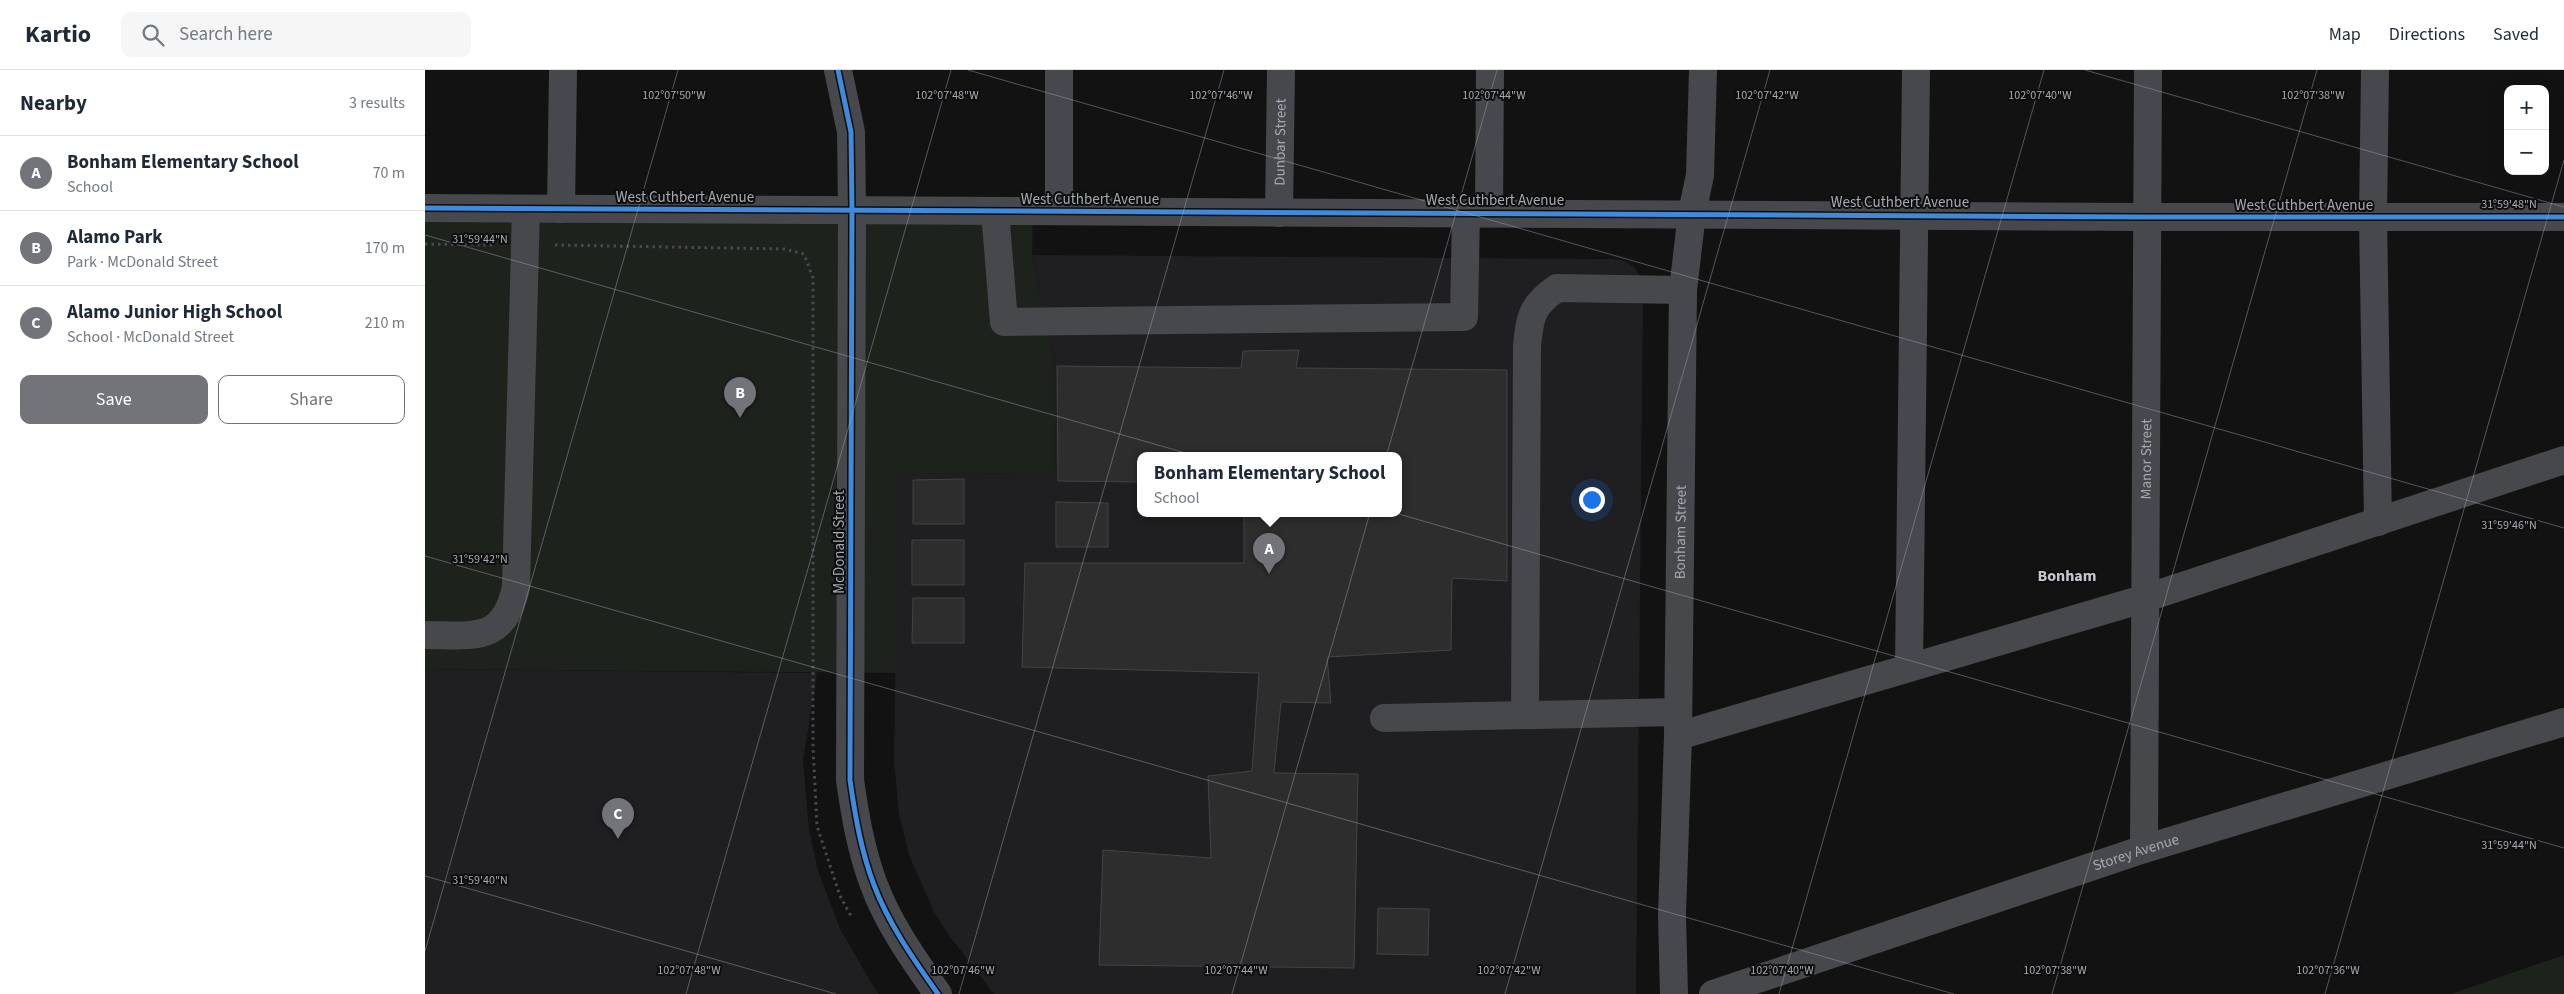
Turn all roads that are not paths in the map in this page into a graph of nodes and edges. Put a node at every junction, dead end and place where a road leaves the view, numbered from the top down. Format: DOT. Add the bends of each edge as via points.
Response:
graph roads {
  1 [pos="563,70"];
  2 [pos="838,70"];
  3 [pos="1059,70"];
  4 [pos="1281,70"];
  5 [pos="1490,70"];
  6 [pos="1703,70"];
  7 [pos="1916,70"];
  8 [pos="2148,70"];
  9 [pos="2375,70"];
  10 [pos="425,208"];
  11 [pos="526,209"];
  12 [pos="561,209"];
  13 [pos="852,210"];
  14 [pos="995,211"];
  15 [pos="1059,211"];
  16 [pos="1279,212"];
  17 [pos="1478,213"];
  18 [pos="1692,213"];
  19 [pos="1915,215"];
  20 [pos="2148,217"];
  21 [pos="2373,217"];
  22 [pos="2564,217"];
  23 [pos="1683,290"];
  24 [pos="2564,460"];
  25 [pos="2378,522"];
  26 [pos="2143,599"];
  27 [pos="425,635"];
  28 [pos="1909,668"];
  29 [pos="1525,713"];
  30 [pos="1384,718"];
  31 [pos="2564,722"];
  32 [pos="1678,724"];
  33 [pos="2144,849"];
  34 [pos="938,994"];
  35 [pos="1674,994"];
  36 [pos="1713,994"];
  1 -- 12 [label="street"];
  2 -- 13 [label="street, McDonald Street" via="851,132"];
  3 -- 15 [label="street"];
  4 -- 16 [label="street, Dunbar Street"];
  5 -- 17 [label="street"];
  6 -- 18 [label="street, Bonham Street" via="1700,174"];
  7 -- 19 [label="street"];
  8 -- 20 [label="street, Manor Street"];
  9 -- 21 [label="street"];
  10 -- 11 [label="street, West Cuthbert Avenue"];
  11 -- 12 [label="street, West Cuthbert Avenue"];
  11 -- 27 [label="street" via="516,587 511,608 488,632 477,636"];
  12 -- 13 [label="street, West Cuthbert Avenue"];
  13 -- 14 [label="street, West Cuthbert Avenue"];
  13 -- 34 [label="street, McDonald Street" via="850,780 861,841 874,886 915,962"];
  14 -- 15 [label="street, West Cuthbert Avenue"];
  14 -- 17 [label="street" via="1004,322 1464,317"];
  15 -- 16 [label="street, West Cuthbert Avenue"];
  16 -- 17 [label="street, West Cuthbert Avenue"];
  17 -- 18 [label="street, West Cuthbert Avenue"];
  18 -- 19 [label="street, West Cuthbert Avenue"];
  18 -- 23 [label="street, Bonham Street"];
  19 -- 20 [label="street, West Cuthbert Avenue"];
  19 -- 28 [label="street"];
  20 -- 21 [label="street, West Cuthbert Avenue"];
  20 -- 26 [label="street, Manor Street"];
  21 -- 22 [label="street, West Cuthbert Avenue"];
  21 -- 25 [label="street"];
  23 -- 29 [label="street" via="1557,288 1541,299 1530,316 1527,346"];
  23 -- 32 [label="street, Bonham Street"];
  24 -- 25 [label="street"];
  25 -- 26 [label="street"];
  26 -- 28 [label="street"];
  26 -- 33 [label="street, Manor Street"];
  28 -- 32 [label="street"];
  29 -- 30 [label="street"];
  29 -- 32 [label="street"];
  31 -- 33 [label="street, Storey Avenue"];
  32 -- 35 [label="street, Bonham Street" via="1672,915"];
  33 -- 36 [label="street, Storey Avenue"];
}
